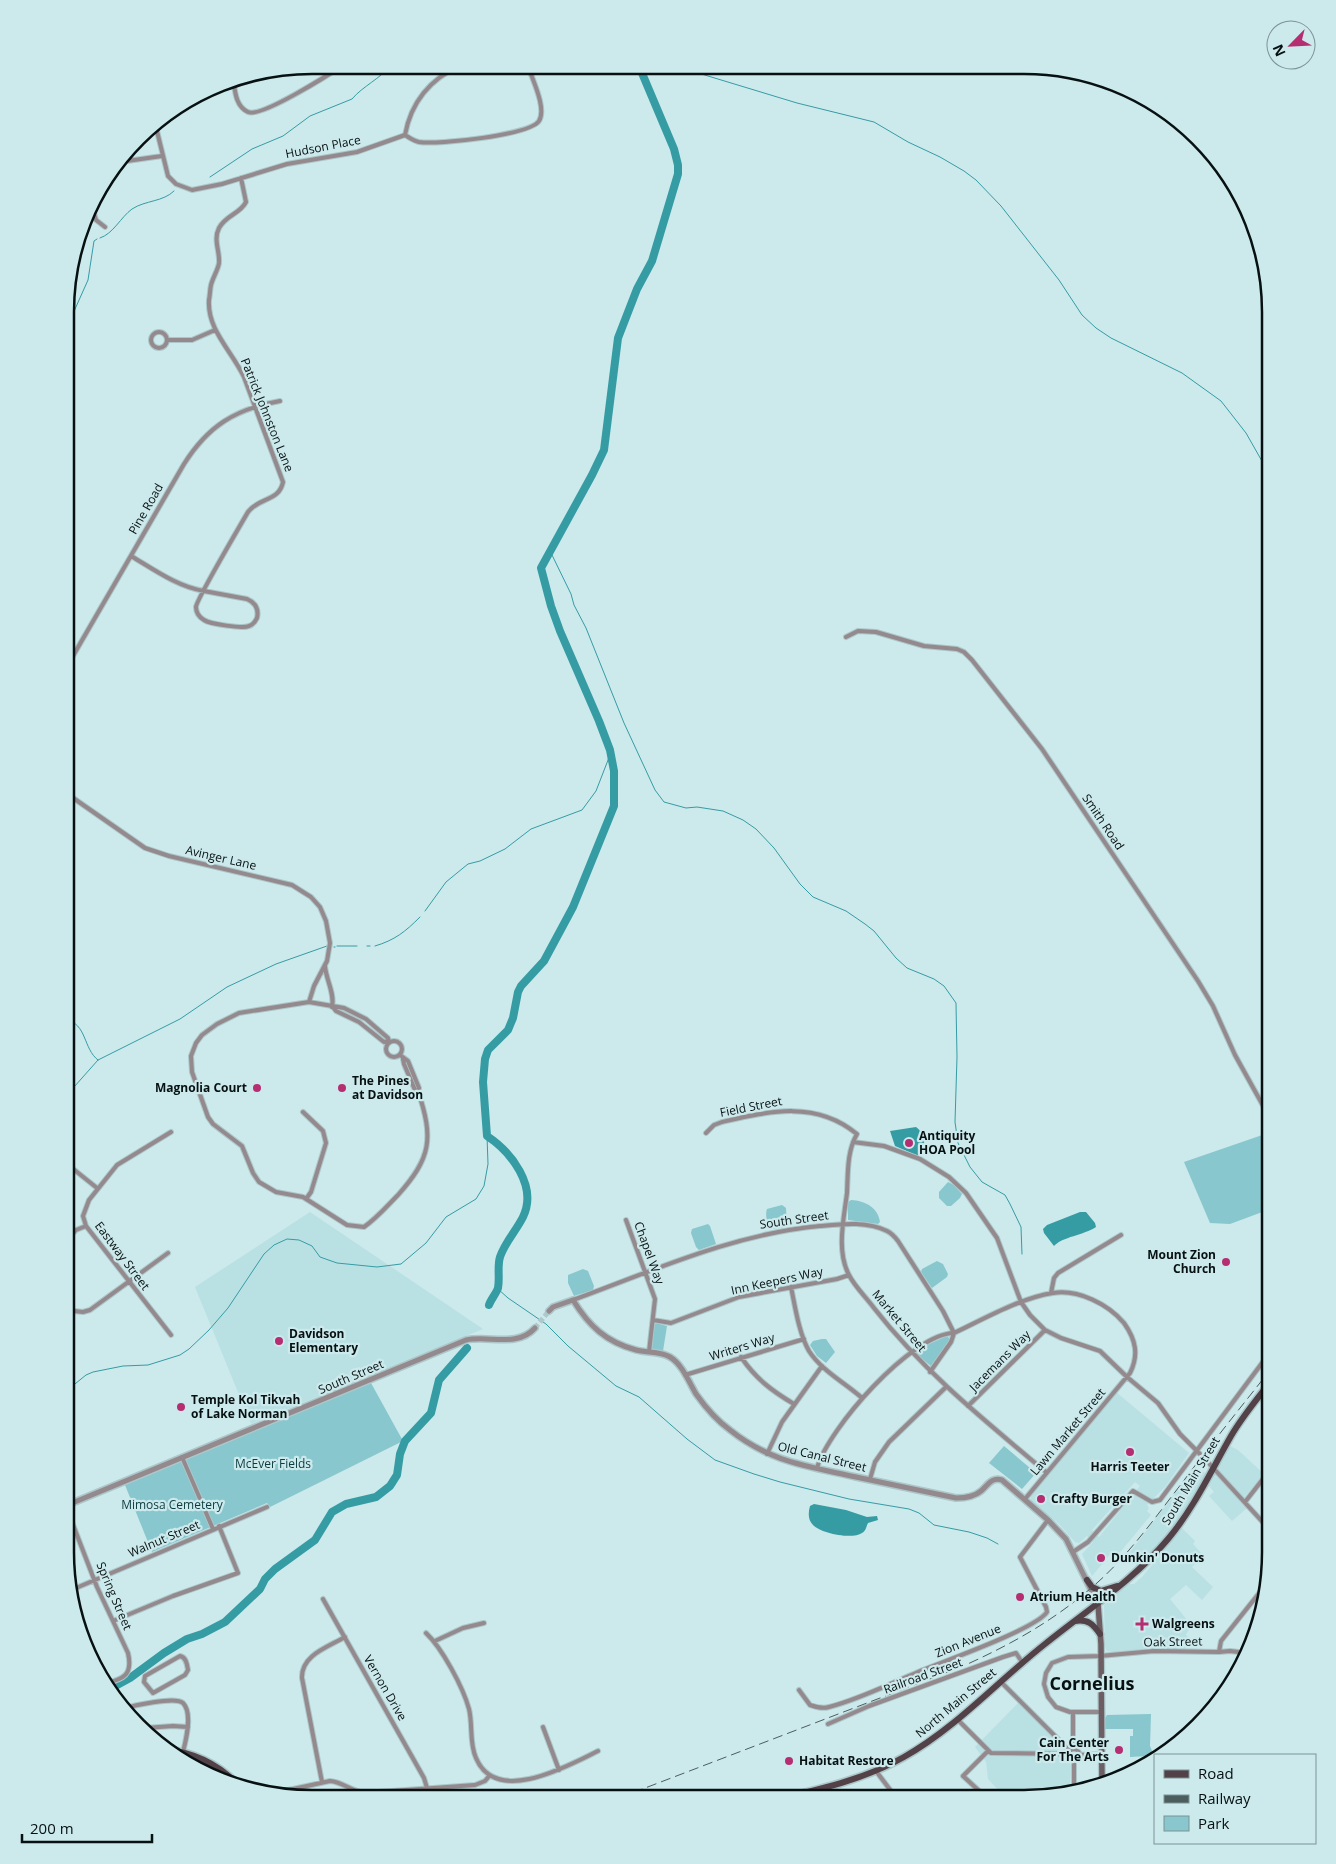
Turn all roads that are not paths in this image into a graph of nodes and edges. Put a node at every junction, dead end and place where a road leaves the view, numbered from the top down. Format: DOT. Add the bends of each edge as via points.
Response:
graph roads {
  1 [pos="328,74"];
  2 [pos="445,74"];
  3 [pos="531,74"];
  4 [pos="235,86"];
  5 [pos="157,131"];
  6 [pos="406,135"];
  7 [pos="162,156"];
  8 [pos="128,161"];
  9 [pos="241,178"];
  10 [pos="94,215"];
  11 [pos="104,227"];
  12 [pos="215,330"];
  13 [pos="167,340"];
  14 [pos="280,401"];
  15 [pos="255,406"];
  16 [pos="131,556"];
  17 [pos="204,590"];
  18 [pos="846,637"];
  19 [pos="74,654"];
  20 [pos="74,799"];
  21 [pos="325,966"];
  22 [pos="309,1002"];
  23 [pos="332,1007"];
  24 [pos="388,1042"];
  25 [pos="402,1057"];
  26 [pos="1262,1104"];
  27 [pos="303,1112"];
  28 [pos="171,1132"];
  29 [pos="706,1133"];
  30 [pos="857,1134"];
  31 [pos="853,1142"];
  32 [pos="74,1170"];
  33 [pos="97,1188"];
  34 [pos="306,1199"];
  35 [pos="626,1220"];
  36 [pos="844,1223"];
  37 [pos="86,1226"];
  38 [pos="74,1232"];
  39 [pos="1121,1235"];
  40 [pos="168,1253"];
  41 [pos="647,1272"];
  42 [pos="848,1274"];
  43 [pos="129,1281"];
  44 [pos="791,1287"];
  45 [pos="1050,1293"];
  46 [pos="574,1300"];
  47 [pos="1021,1302"];
  48 [pos="74,1311"];
  49 [pos="549,1311"];
  50 [pos="652,1320"];
  51 [pos="535,1328"];
  52 [pos="1046,1330"];
  53 [pos="954,1333"];
  54 [pos="171,1335"];
  55 [pos="804,1339"];
  56 [pos="649,1352"];
  57 [pos="911,1352"];
  58 [pos="742,1358"];
  59 [pos="1262,1362"];
  60 [pos="822,1366"];
  61 [pos="930,1372"];
  62 [pos="685,1375"];
  63 [pos="1127,1377"];
  64 [pos="946,1388"];
  65 [pos="1262,1392"];
  66 [pos="862,1398"];
  67 [pos="794,1404"];
  68 [pos="968,1406"];
  69 [pos="1196,1450"];
  70 [pos="767,1454"];
  71 [pos="182,1457"];
  72 [pos="817,1468"];
  73 [pos="1213,1468"];
  74 [pos="1046,1472"];
  75 [pos="870,1479"];
  76 [pos="1262,1480"];
  77 [pos="1025,1499"];
  78 [pos="74,1501"];
  79 [pos="1245,1502"];
  80 [pos="267,1507"];
  81 [pos="1048,1520"];
  82 [pos="1262,1521"];
  83 [pos="219,1526"];
  84 [pos="74,1528"];
  85 [pos="213,1529"];
  86 [pos="1073,1552"];
  87 [pos="95,1580"];
  88 [pos="1086,1580"];
  89 [pos="1125,1582"];
  90 [pos="77,1588"];
  91 [pos="1259,1594"];
  92 [pos="323,1598"];
  93 [pos="1098,1604"];
  94 [pos="113,1621"];
  95 [pos="1074,1622"];
  96 [pos="484,1623"];
  97 [pos="426,1633"];
  98 [pos="1100,1634"];
  99 [pos="344,1637"];
  100 [pos="435,1642"];
  101 [pos="1219,1652"];
  102 [pos="1240,1652"];
  103 [pos="1100,1656"];
  104 [pos="1022,1662"];
  105 [pos="112,1681"];
  106 [pos="1000,1681"];
  107 [pos="799,1690"];
  108 [pos="153,1693"];
  109 [pos="154,1703"];
  110 [pos="132,1707"];
  111 [pos="1073,1712"];
  112 [pos="1100,1712"];
  113 [pos="956,1719"];
  114 [pos="828,1724"];
  115 [pos="188,1727"];
  116 [pos="543,1727"];
  117 [pos="151,1728"];
  118 [pos="598,1751"];
  119 [pos="988,1751"];
  120 [pos="182,1752"];
  121 [pos="1070,1752"];
  122 [pos="183,1753"];
  123 [pos="1101,1754"];
  124 [pos="1078,1755"];
  125 [pos="1074,1759"];
  126 [pos="558,1770"];
  127 [pos="876,1771"];
  128 [pos="224,1774"];
  129 [pos="490,1774"];
  130 [pos="1102,1778"];
  131 [pos="322,1782"];
  132 [pos="1074,1785"];
  133 [pos="427,1788"];
  134 [pos="290,1789"];
  135 [pos="354,1790"];
  136 [pos="402,1790"];
  137 [pos="822,1790"];
  138 [pos="890,1790"];
  139 [pos="979,1790"];
  1 -- 4 [label="street" via="256,113 240,106"];
  2 -- 6 [label="street" via="425,90 413,109"];
  3 -- 6 [label="street" via="542,114 540,121 529,129 491,137 438,142 419,142"];
  5 -- 7 [label="street, Hudson Place"];
  6 -- 9 [label="street, Hudson Place" via="357,152 287,164"];
  7 -- 8 [label="street"];
  7 -- 9 [label="street, Hudson Place" via="170,179 187,189 201,189"];
  9 -- 12 [label="street, Patrick Johnston Lane" via="246,202 240,211 226,219 217,235 219,262 211,284 209,303"];
  10 -- 11 [label="street"];
  12 -- 13 [label="street" via="192,340"];
  12 -- 15 [label="street, Patrick Johnston Lane" via="237,362"];
  13 -- 13 [label="street" via="158,332 151,339 159,348"];
  14 -- 15 [label="street, Pine Road"];
  15 -- 16 [label="street, Pine Road" via="226,419 199,442"];
  15 -- 17 [label="street, Patrick Johnston Lane" via="282,477 282,487 276,495 257,502 251,508"];
  16 -- 17 [label="street" via="177,581"];
  16 -- 19 [label="street, Pine Road"];
  17 -- 17 [label="street" via="196,603 202,619 244,628 255,622 258,612 252,601"];
  18 -- 26 [label="street, Smith Road" via="858,631 876,632 924,646 957,649 972,660 1042,748 1198,981"];
  20 -- 21 [label="street, Avinger Lane" via="152,851 262,877 302,891 317,903 326,920 330,947"];
  21 -- 22 [label="street, Avinger Lane"];
  21 -- 23 [label="street, Avinger Lane" via="333,995"];
  22 -- 23 [label="street"];
  22 -- 34 [label="street" via="235,1014 200,1037 193,1049 191,1062 195,1084 208,1117 242,1146 259,1182 270,1190"];
  23 -- 24 [label="street"];
  24 -- 25 [label="street" via="396,1040 401,1044"];
  24 -- 25 [label="street" via="389,1056"];
  25 -- 34 [label="street" via="418,1091 427,1131 426,1153 411,1180 364,1228 347,1225"];
  27 -- 34 [label="street" via="323,1131 326,1143"];
  28 -- 33 [label="street, Eastway Street" via="120,1162"];
  29 -- 30 [label="street, Field Street" via="722,1122 791,1110 839,1120"];
  30 -- 31 [label="street, Market Street"];
  31 -- 36 [label="street, Market Street"];
  31 -- 47 [label="street" via="884,1146 920,1159 949,1177 966,1193 997,1238"];
  32 -- 33 [label="street"];
  33 -- 37 [label="street, Eastway Street" via="83,1212"];
  35 -- 41 [label="street, Chapel Way"];
  36 -- 41 [label="street, South Street" via="792,1228 744,1239"];
  36 -- 42 [label="street, Market Street" via="842,1253"];
  36 -- 53 [label="street, South Street" via="874,1226 889,1232 898,1241"];
  37 -- 38 [label="street"];
  37 -- 43 [label="street, Eastway Street"];
  39 -- 45 [label="street" via="1058,1273"];
  40 -- 43 [label="street"];
  41 -- 46 [label="street, South Street"];
  41 -- 50 [label="street, Chapel Way" via="655,1298"];
  42 -- 44 [label="street, Inn Keepers Way"];
  42 -- 57 [label="street, Market Street"];
  43 -- 48 [label="street" via="87,1312"];
  43 -- 54 [label="street, Eastway Street"];
  44 -- 50 [label="street, Inn Keepers Way" via="739,1297 671,1323"];
  44 -- 55 [label="street"];
  45 -- 47 [label="street"];
  45 -- 63 [label="street" via="1082,1296 1111,1310 1124,1324 1131,1335 1136,1357"];
  46 -- 49 [label="street, South Street"];
  46 -- 56 [label="street, Old Canal Street" via="584,1318 598,1332 614,1342"];
  47 -- 52 [label="street"];
  47 -- 53 [label="street"];
  50 -- 56 [label="street, Chapel Way"];
  51 -- 71 [label="street, South Street" via="518,1339 466,1340"];
  52 -- 63 [label="street" via="1100,1351"];
  52 -- 68 [label="street, Jacemans Way"];
  53 -- 57 [label="street" via="947,1333"];
  53 -- 61 [label="street" via="952,1342"];
  55 -- 58 [label="street, Writers Way"];
  55 -- 60 [label="street"];
  56 -- 62 [label="street, Old Canal Street" via="670,1357"];
  57 -- 61 [label="street, Market Street"];
  57 -- 66 [label="street"];
  58 -- 62 [label="street, Writers Way"];
  58 -- 67 [label="street" via="762,1383"];
  59 -- 69 [label="street"];
  60 -- 66 [label="street"];
  60 -- 67 [label="street"];
  61 -- 64 [label="street, Market Street"];
  62 -- 70 [label="street, Old Canal Street" via="715,1417 747,1444"];
  63 -- 69 [label="street" via="1158,1404"];
  63 -- 74 [label="street, Lawn Market Street"];
  64 -- 68 [label="street, Market Street"];
  64 -- 75 [label="street" via="889,1442 875,1462"];
  65 -- 73 [label="main road, South Main Street"];
  66 -- 72 [label="street" via="826,1447"];
  67 -- 70 [label="street"];
  68 -- 74 [label="street, Market Street"];
  69 -- 73 [label="street"];
  69 -- 86 [label="street" via="1160,1500 1152,1502 1133,1491 1088,1542"];
  70 -- 72 [label="street, Old Canal Street"];
  71 -- 78 [label="street, South Street"];
  71 -- 85 [label="street"];
  72 -- 75 [label="street, Old Canal Street"];
  73 -- 79 [label="street"];
  73 -- 89 [label="main road, South Main Street" via="1168,1539"];
  74 -- 77 [label="street, Lawn Market Street"];
  75 -- 77 [label="street, Old Canal Street" via="963,1498 975,1495 998,1479"];
  76 -- 79 [label="street"];
  77 -- 81 [label="street"];
  79 -- 82 [label="street"];
  80 -- 83 [label="street, Walnut Street"];
  81 -- 86 [label="street"];
  81 -- 107 [label="street, Zion Avenue" via="1020,1557 1046,1607 1042,1617 994,1642 826,1708 810,1705"];
  83 -- 85 [label="street, Walnut Street"];
  83 -- 94 [label="street" via="238,1573"];
  84 -- 87 [label="street, Spring Street"];
  85 -- 87 [label="street, Walnut Street"];
  86 -- 88 [label="street"];
  87 -- 90 [label="street, Walnut Street"];
  87 -- 94 [label="street, Spring Street"];
  88 -- 89 [label="main road" via="1102,1592"];
  88 -- 93 [label="street"];
  89 -- 93 [label="main road, South Main Street"];
  91 -- 101 [label="street, Oak Street" via="1221,1641"];
  92 -- 99 [label="street, Vernon Drive"];
  93 -- 95 [label="main road, North Main Street"];
  93 -- 98 [label="main road"];
  94 -- 105 [label="street, Spring Street" via="130,1661 129,1671"];
  95 -- 98 [label="main road" via="1087,1621"];
  95 -- 104 [label="main road, North Main Street"];
  96 -- 100 [label="street" via="463,1628"];
  97 -- 100 [label="street"];
  98 -- 103 [label="main road"];
  99 -- 131 [label="street" via="309,1658 302,1670"];
  99 -- 133 [label="street, Vernon Drive"];
  100 -- 129 [label="street" via="467,1701 476,1760"];
  101 -- 102 [label="street"];
  101 -- 103 [label="street, Oak Street" via="1154,1651"];
  103 -- 111 [label="street" via="1063,1658 1052,1663 1046,1673 1044,1684 1051,1702 1060,1710"];
  103 -- 112 [label="main road"];
  104 -- 106 [label="main road, North Main Street"];
  104 -- 114 [label="street, Railroad Street" via="1016,1653 1003,1657"];
  106 -- 113 [label="main road, North Main Street"];
  106 -- 121 [label="street"];
  108 -- 108 [label="street" via="144,1682 145,1676 177,1656 183,1657 188,1670 184,1675"];
  108 -- 109 [label="street"];
  109 -- 110 [label="street"];
  109 -- 115 [label="street" via="179,1701 184,1704"];
  111 -- 112 [label="street"];
  111 -- 121 [label="street"];
  112 -- 123 [label="main road"];
  113 -- 119 [label="street"];
  113 -- 127 [label="main road, North Main Street" via="913,1752"];
  115 -- 117 [label="street"];
  115 -- 120 [label="street"];
  116 -- 126 [label="street"];
  118 -- 126 [label="street"];
  119 -- 121 [label="street" via="994,1754"];
  119 -- 139 [label="street" via="964,1776"];
  121 -- 124 [label="street" via="1077,1751"];
  121 -- 125 [label="street"];
  122 -- 128 [label="main road" via="211,1763"];
  123 -- 124 [label="street"];
  123 -- 130 [label="main road"];
  124 -- 125 [label="street"];
  125 -- 132 [label="street"];
  126 -- 129 [label="street" via="520,1781 499,1779"];
  127 -- 137 [label="main road, North Main Street"];
  127 -- 138 [label="street"];
  129 -- 133 [label="street" via="485,1781 475,1785"];
  131 -- 134 [label="street"];
  131 -- 135 [label="street" via="340,1782"];
  133 -- 136 [label="street"];
}
